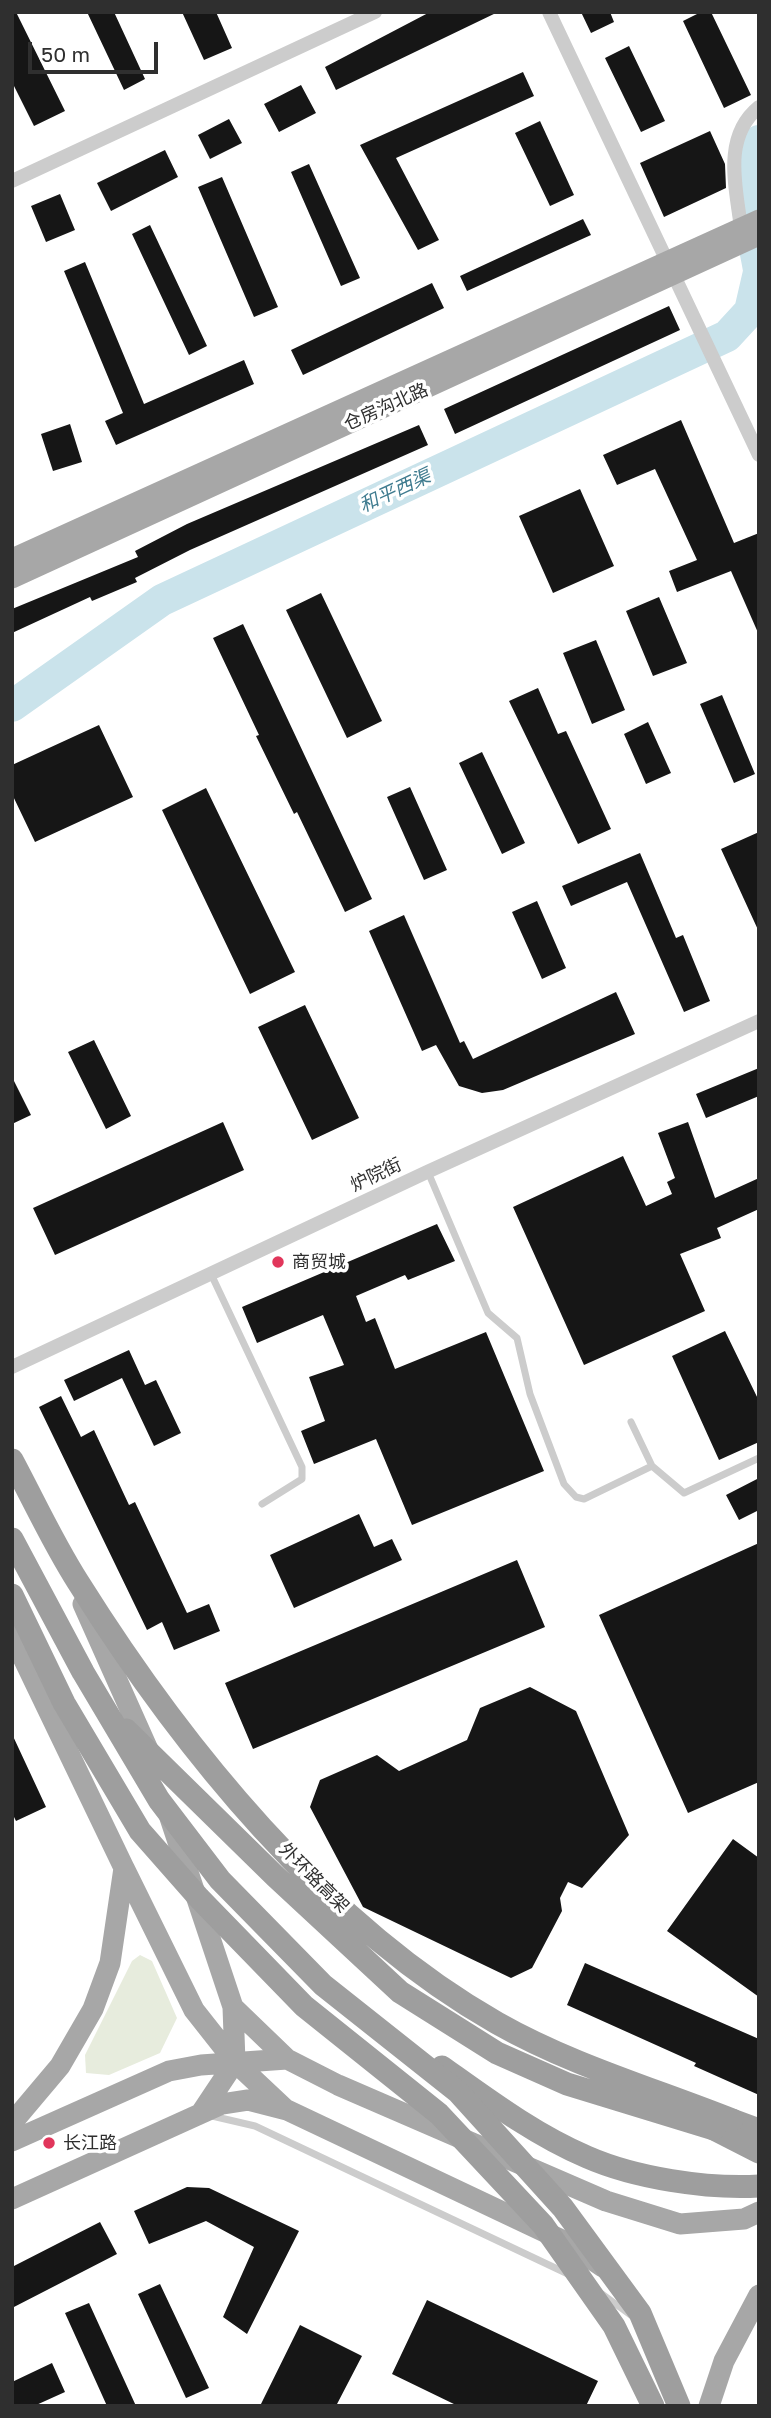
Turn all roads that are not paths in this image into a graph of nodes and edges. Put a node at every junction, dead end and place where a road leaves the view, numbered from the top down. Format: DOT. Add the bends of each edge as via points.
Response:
graph roads {
  1 [pos="374,12"];
  2 [pos="549,12"];
  3 [pos="759,107"];
  4 [pos="12,181"];
  5 [pos="749,230"];
  6 [pos="668,269"];
  7 [pos="759,455"];
  8 [pos="12,559"];
  9 [pos="12,578"];
  10 [pos="759,1021"];
  11 [pos="427,1171"];
  12 [pos="211,1274"];
  13 [pos="12,1367"];
  14 [pos="631,1422"];
  15 [pos="12,1448"];
  16 [pos="759,1458"];
  17 [pos="12,1460"];
  18 [pos="652,1466"];
  19 [pos="262,1503"];
  20 [pos="12,1539"];
  21 [pos="12,1595"];
  22 [pos="12,1622"];
  23 [pos="12,1635"];
  24 [pos="124,1868"];
  25 [pos="323,1985"];
  26 [pos="233,2007"];
  27 [pos="287,2059"];
  28 [pos="235,2062"];
  29 [pos="287,2110"];
  30 [pos="201,2113"];
  31 [pos="12,2123"];
  32 [pos="759,2130"];
  33 [pos="12,2141"];
  34 [pos="759,2151"];
  35 [pos="759,2186"];
  36 [pos="12,2199"];
  37 [pos="759,2212"];
  38 [pos="759,2295"];
  39 [pos="648,2328"];
  40 [pos="653,2406"];
  41 [pos="667,2406"];
  42 [pos="678,2406"];
  43 [pos="709,2406"];
  1 -- 4 [label="street"];
  2 -- 6 [label="street"];
  3 -- 5 [label="street" via="748,116 732,153"];
  5 -- 6 [label="main road, 仓房沟北路"];
  6 -- 7 [label="street"];
  6 -- 8 [label="main road, 仓房沟北路"];
  6 -- 9 [label="main road, 仓房沟北路"];
  10 -- 11 [label="street, 炉院街"];
  11 -- 12 [label="street, 炉院街"];
  11 -- 18 [label="lane" via="488,1313 517,1338 530,1394 564,1484 584,1499"];
  12 -- 13 [label="street, 炉院街"];
  12 -- 19 [label="lane" via="302,1467 302,1479"];
  14 -- 18 [label="lane"];
  15 -- 26 [label="main road" via="146,1740"];
  16 -- 18 [label="lane" via="684,1493"];
  17 -- 32 [label="highway, 外环路高架, bridge" via="76,1579 139,1676 238,1800 364,1927 424,1977 498,2023 569,2058"];
  20 -- 25 [label="highway, bridge" via="159,1800 220,1880"];
  21 -- 40 [label="highway, bridge" via="64,1703 140,1831 304,2006 439,2114 542,2225 614,2326"];
  22 -- 34 [label="highway, 外环路高架, bridge" via="400,1992 497,2053 567,2084 714,2129"];
  23 -- 24 [label="main road"];
  24 -- 28 [label="main road" via="194,2010"];
  24 -- 31 [label="main road" via="110,1964 93,2009 60,2066"];
  25 -- 35 [label="highway, bridge" via="506,2112 587,2157 659,2178 709,2186"];
  25 -- 42 [label="highway, bridge" via="458,2092 563,2208 640,2313"];
  26 -- 27 [label="main road"];
  26 -- 28 [label="main road"];
  27 -- 28 [label="main road"];
  27 -- 37 [label="main road" via="606,2201 680,2224 744,2219"];
  28 -- 29 [label="main road"];
  28 -- 30 [label="main road"];
  28 -- 33 [label="main road" via="169,2071"];
  29 -- 30 [label="main road" via="248,2100"];
  29 -- 39 [label="main road" via="566,2242 603,2266"];
  30 -- 36 [label="main road"];
  30 -- 39 [label="lane" via="256,2126 585,2282"];
  38 -- 43 [label="main road" via="724,2361"];
  39 -- 41 [label="main road" via="668,2391"];
}
